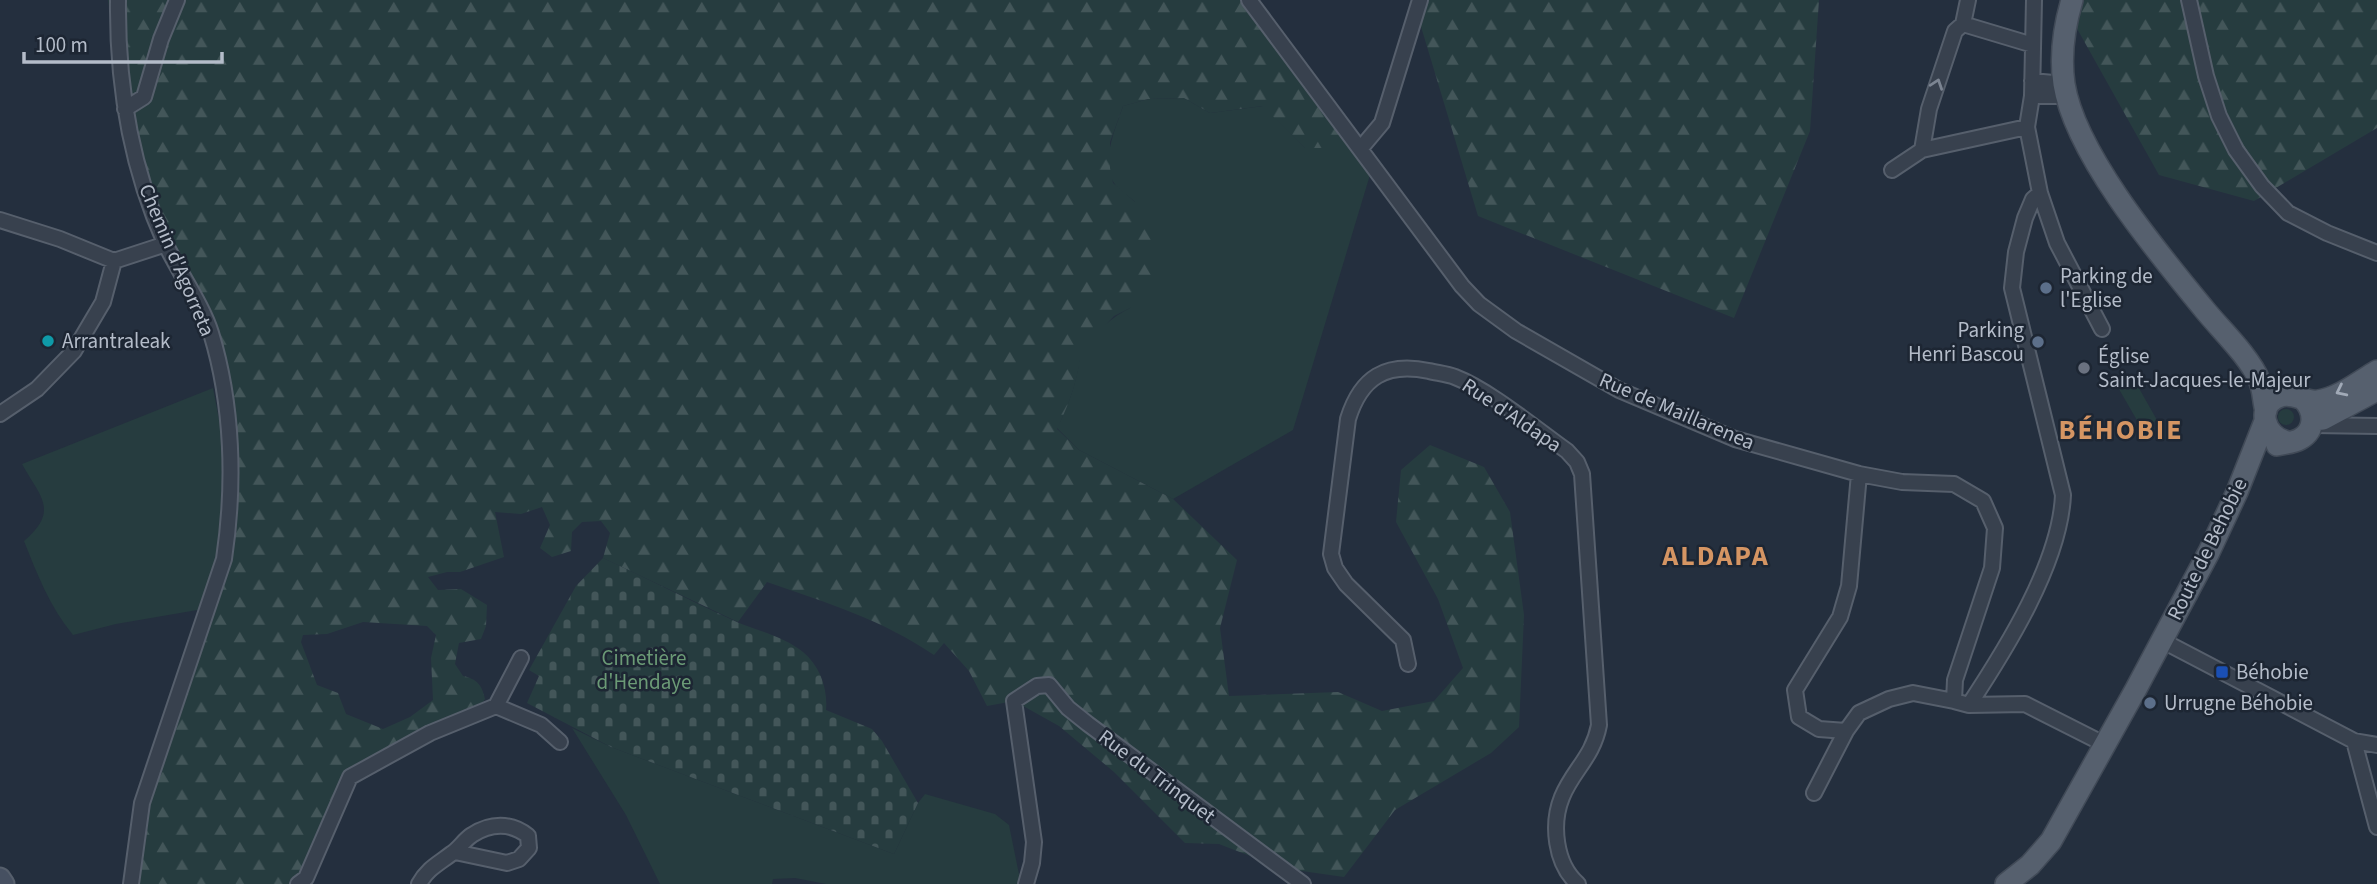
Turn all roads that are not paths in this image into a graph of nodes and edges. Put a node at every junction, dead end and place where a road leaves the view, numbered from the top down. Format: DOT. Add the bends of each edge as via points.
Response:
graph roads {
  1 [pos="118,0"];
  2 [pos="177,0"];
  3 [pos="1249,0"];
  4 [pos="1420,0"];
  5 [pos="1968,0"];
  6 [pos="2034,0"];
  7 [pos="2072,0"];
  8 [pos="2189,0"];
  9 [pos="1963,24"];
  10 [pos="2033,45"];
  11 [pos="2032,81"];
  12 [pos="2065,90"];
  13 [pos="2032,96"];
  14 [pos="125,109"];
  15 [pos="2022,128"];
  16 [pos="1361,148"];
  17 [pos="1922,150"];
  18 [pos="1892,170"];
  19 [pos="2040,193"];
  20 [pos="0,220"];
  21 [pos="166,244"];
  22 [pos="2377,253"];
  23 [pos="114,261"];
  24 [pos="2102,329"];
  25 [pos="2243,357"];
  26 [pos="2377,371"];
  27 [pos="2377,390"];
  28 [pos="2299,397"];
  29 [pos="0,414"];
  30 [pos="2266,416"];
  31 [pos="2312,422"];
  32 [pos="2377,426"];
  33 [pos="2288,442"];
  34 [pos="2252,456"];
  35 [pos="1859,474"];
  36 [pos="2161,640"];
  37 [pos="521,658"];
  38 [pos="1408,664"];
  39 [pos="1954,701"];
  40 [pos="1969,705"];
  41 [pos="496,706"];
  42 [pos="1846,732"];
  43 [pos="2354,741"];
  44 [pos="560,742"];
  45 [pos="2105,744"];
  46 [pos="2377,745"];
  47 [pos="1814,793"];
  48 [pos="2377,827"];
  49 [pos="455,852"];
  50 [pos="0,878"];
  51 [pos="4,884"];
  52 [pos="131,884"];
  53 [pos="298,884"];
  54 [pos="419,884"];
  55 [pos="1026,884"];
  56 [pos="1303,884"];
  57 [pos="1577,884"];
  58 [pos="2006,884"];
  1 -- 14 [label="street, Chemin d'Agorreta"];
  2 -- 14 [label="street" via="144,97"];
  3 -- 16 [label="street, Rue de Maillarenea"];
  4 -- 16 [label="street" via="1382,123"];
  5 -- 9 [label="street"];
  6 -- 10 [label="street"];
  7 -- 12 [label="main road" via="2063,42"];
  8 -- 22 [label="street" via="2219,116 2256,177 2288,213"];
  9 -- 10 [label="street"];
  17 -- 9 [label="street, one-way" via="1929,109 1955,31"];
  10 -- 11 [label="street"];
  11 -- 12 [label="street"];
  11 -- 13 [label="street"];
  12 -- 13 [label="street"];
  12 -- 25 [label="main road" via="2080,133 2104,175 2159,253"];
  13 -- 15 [label="street"];
  14 -- 21 [label="street, Chemin d'Agorreta" via="145,196"];
  15 -- 17 [label="street"];
  15 -- 19 [label="street"];
  16 -- 35 [label="street, Rue de Maillarenea" via="1462,286 1516,331 1619,390 1735,439"];
  17 -- 18 [label="street"];
  19 -- 24 [label="street" via="2057,243"];
  19 -- 40 [label="street" via="2025,218 2012,288 2063,495 2062,513 2039,579 2005,649"];
  20 -- 23 [label="street"];
  21 -- 23 [label="street"];
  21 -- 52 [label="street, Chemin d'Agorreta" via="211,331 221,375 230,518 215,592 142,803"];
  23 -- 29 [label="street" via="103,302 74,351 37,389"];
  25 -- 28 [label="main road"];
  25 -- 30 [label="main road" via="2260,381"];
  26 -- 28 [label="main road, one-way" via="2318,401"];
  27 -- 31 [label="main road"];
  28 -- 30 [label="main road" via="2274,399"];
  28 -- 31 [label="main road" via="2311,410"];
  30 -- 33 [label="main road" via="2270,433"];
  30 -- 34 [label="main road, Route de Behobie"];
  31 -- 32 [label="street"];
  31 -- 33 [label="main road" via="2302,438"];
  33 -- 34 [label="main road, Route de Behobie"];
  34 -- 36 [label="main road, Route de Behobie" via="2209,552"];
  35 -- 39 [label="street, Rue de Maillarenea" via="1954,484 1983,500 1995,528 1993,568 1955,680"];
  35 -- 42 [label="street" via="1843,607 1795,690 1798,718 1819,729"];
  36 -- 43 [label="street"];
  36 -- 45 [label="main road, Route de Behobie"];
  37 -- 41 [label="street"];
  38 -- 57 [label="street, Rue d'Aldapa" via="1403,640 1346,584 1331,554 1353,404 1368,382 1382,373 1413,367 1455,377 1486,394 1567,451 1582,474 1599,725 1591,752 1562,797 1557,832 1563,863"];
  39 -- 40 [label="street"];
  39 -- 42 [label="street" via="1913,693 1889,699 1859,713"];
  40 -- 45 [label="street" via="2025,704"];
  41 -- 44 [label="street" via="541,725"];
  41 -- 53 [label="street" via="430,733 350,777 306,877"];
  42 -- 47 [label="street"];
  43 -- 46 [label="street"];
  43 -- 48 [label="street"];
  45 -- 58 [label="main road, Route de Behobie" via="2051,841"];
  49 -- 49 [label="street" via="507,863 529,848 528,836 518,828 486,828"];
  49 -- 54 [label="street" via="425,872"];
  50 -- 51 [label="main road"];
  55 -- 56 [label="street, Rue du Trinquet" via="1034,842 1014,701 1037,685 1049,685 1088,724"];
}
